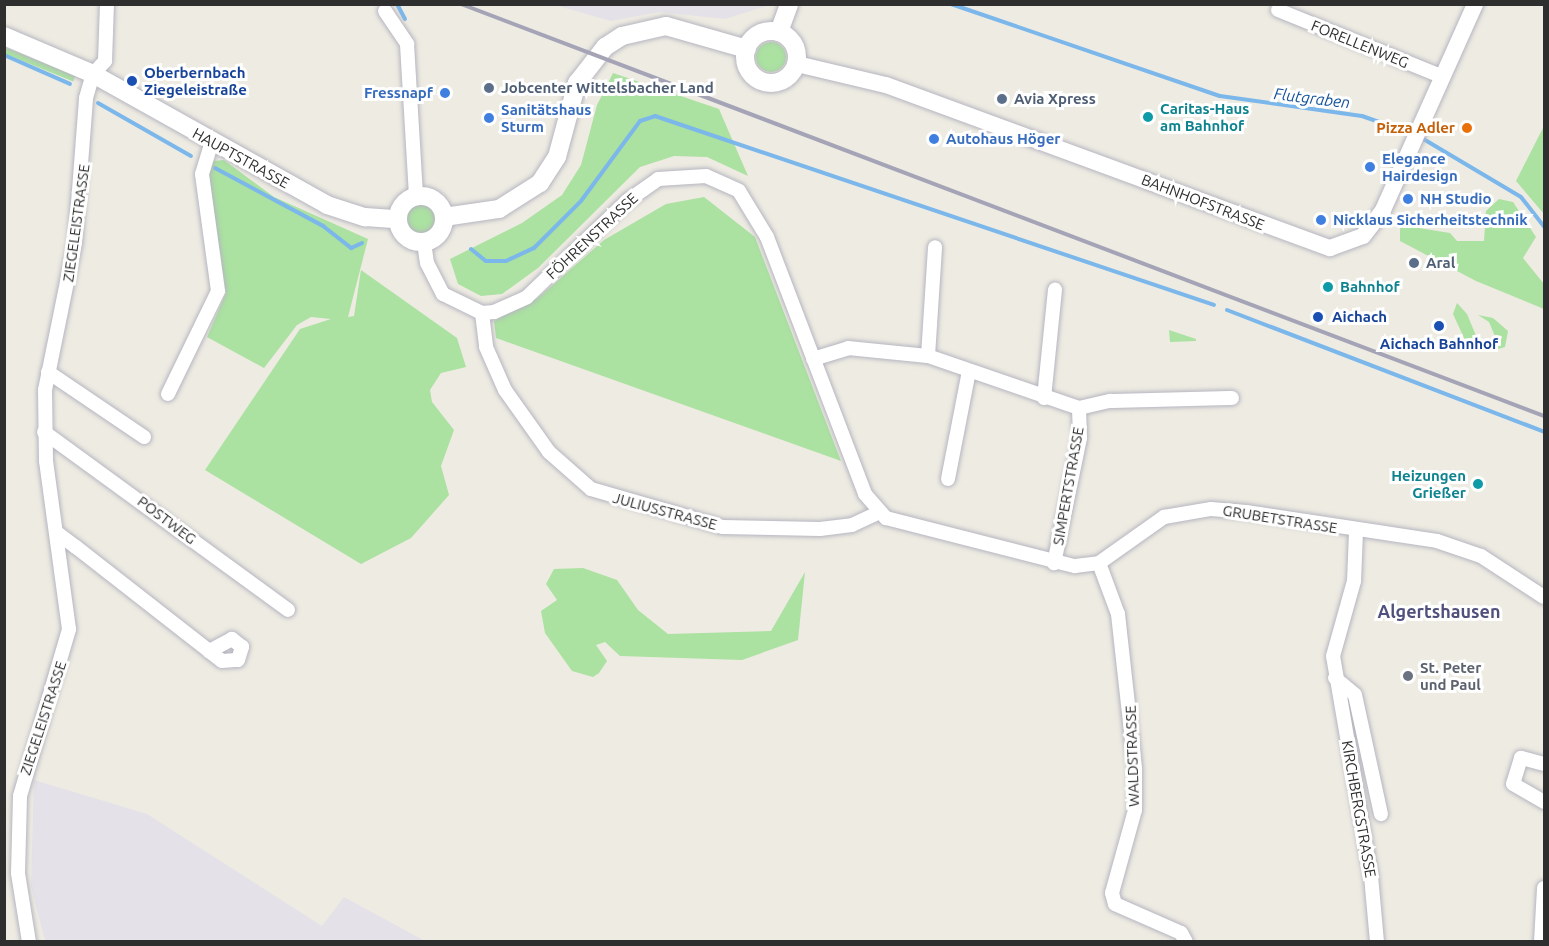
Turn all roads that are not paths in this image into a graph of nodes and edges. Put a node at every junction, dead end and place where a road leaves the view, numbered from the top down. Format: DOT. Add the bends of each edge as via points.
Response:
graph roads {
  1 [pos="107,4"];
  2 [pos="789,4"];
  3 [pos="1475,4"];
  4 [pos="1278,10"];
  5 [pos="385,11"];
  6 [pos="779,32"];
  7 [pos="4,36"];
  8 [pos="747,49"];
  9 [pos="797,64"];
  10 [pos="93,74"];
  11 [pos="1443,77"];
  12 [pos="212,142"];
  13 [pos="416,196"];
  14 [pos="444,217"];
  15 [pos="397,219"];
  16 [pos="424,242"];
  17 [pos="935,247"];
  18 [pos="1055,290"];
  19 [pos="482,313"];
  20 [pos="928,356"];
  21 [pos="813,359"];
  22 [pos="969,371"];
  23 [pos="48,372"];
  24 [pos="168,394"];
  25 [pos="1044,398"];
  26 [pos="1232,398"];
  27 [pos="1079,408"];
  28 [pos="44,432"];
  29 [pos="144,437"];
  30 [pos="948,479"];
  31 [pos="878,513"];
  32 [pos="56,532"];
  33 [pos="1356,532"];
  34 [pos="1054,563"];
  35 [pos="1100,563"];
  36 [pos="1545,597"];
  37 [pos="288,610"];
  38 [pos="209,651"];
  39 [pos="1335,678"];
  40 [pos="1545,764"];
  41 [pos="1545,802"];
  42 [pos="1381,814"];
  43 [pos="1545,888"];
  44 [pos="29,942"];
  45 [pos="1186,942"];
  46 [pos="1377,942"];
  47 [pos="1541,942"];
  1 -- 10 [label="street" via="105,61"];
  2 -- 6 [label="main road"];
  3 -- 11 [label="street, BAHNHOFSTRASSE"];
  4 -- 11 [label="street, FORELLENWEG"];
  5 -- 13 [label="street" via="407,44"];
  6 -- 8 [label="main road" via="760,33"];
  6 -- 9 [label="main road" via="796,47"];
  7 -- 10 [label="main road, HAUPTSTRASSE"];
  8 -- 9 [label="main road" via="748,70 761,82 787,79"];
  8 -- 14 [label="main road" via="666,26 622,36 605,47 578,83 557,157 540,183 499,209"];
  9 -- 11 [label="street, BAHNHOFSTRASSE" via="886,85 1330,248 1354,242 1371,228"];
  10 -- 12 [label="main road, HAUPTSTRASSE"];
  10 -- 23 [label="street, ZIEGELEISTRASSE" via="86,98 76,236"];
  12 -- 15 [label="main road, HAUPTSTRASSE" via="327,205 365,217"];
  12 -- 24 [label="street" via="202,174 218,291"];
  13 -- 14 [label="main road" via="432,198"];
  13 -- 15 [label="main road" via="403,204"];
  14 -- 16 [label="main road" via="440,232"];
  15 -- 16 [label="main road" via="407,238"];
  16 -- 19 [label="street" via="427,263 443,294"];
  17 -- 20 [label="street"];
  18 -- 25 [label="street"];
  19 -- 21 [label="street, FÖHRENSTRASSE" via="511,307 527,297 627,201 658,179 706,176 739,190 767,237"];
  19 -- 31 [label="street, JULIUSSTRASSE" via="486,347 505,390 549,452 591,489 723,527 820,529 852,525"];
  20 -- 21 [label="street, SIMPERTSTRASSE" via="848,348"];
  20 -- 22 [label="street, SIMPERTSTRASSE"];
  21 -- 31 [label="street, FÖHRENSTRASSE" via="865,494"];
  22 -- 25 [label="street, SIMPERTSTRASSE"];
  22 -- 30 [label="street"];
  23 -- 28 [label="street, ZIEGELEISTRASSE"];
  23 -- 29 [label="street"];
  25 -- 27 [label="street, SIMPERTSTRASSE"];
  26 -- 27 [label="street, SIMPERTSTRASSE" via="1110,401"];
  27 -- 34 [label="street, SIMPERTSTRASSE" via="1080,438"];
  28 -- 32 [label="street, ZIEGELEISTRASSE"];
  28 -- 37 [label="street, POSTWEG"];
  31 -- 34 [label="street"];
  32 -- 38 [label="street"];
  32 -- 44 [label="street, ZIEGELEISTRASSE" via="69,638 20,796 18,873"];
  33 -- 35 [label="street, GRUBETSTRASSE" via="1239,511 1185,512 1145,527"];
  33 -- 36 [label="street, GRUBETSTRASSE" via="1397,532 1451,546 1516,574"];
  33 -- 39 [label="street, KIRCHBERGSTRASSE" via="1352,589 1334,639"];
  34 -- 35 [label="street"];
  35 -- 45 [label="street, WALDSTRASSE" via="1119,614 1135,769 1135,810 1112,893 1115,903 1181,933"];
  39 -- 42 [label="street, KIRCHBERGSTRASSE" via="1355,695"];
  39 -- 46 [label="street, KIRCHBERGSTRASSE" via="1371,876"];
  40 -- 41 [label="street" via="1521,758 1513,784"];
  43 -- 47 [label="street"];
}
